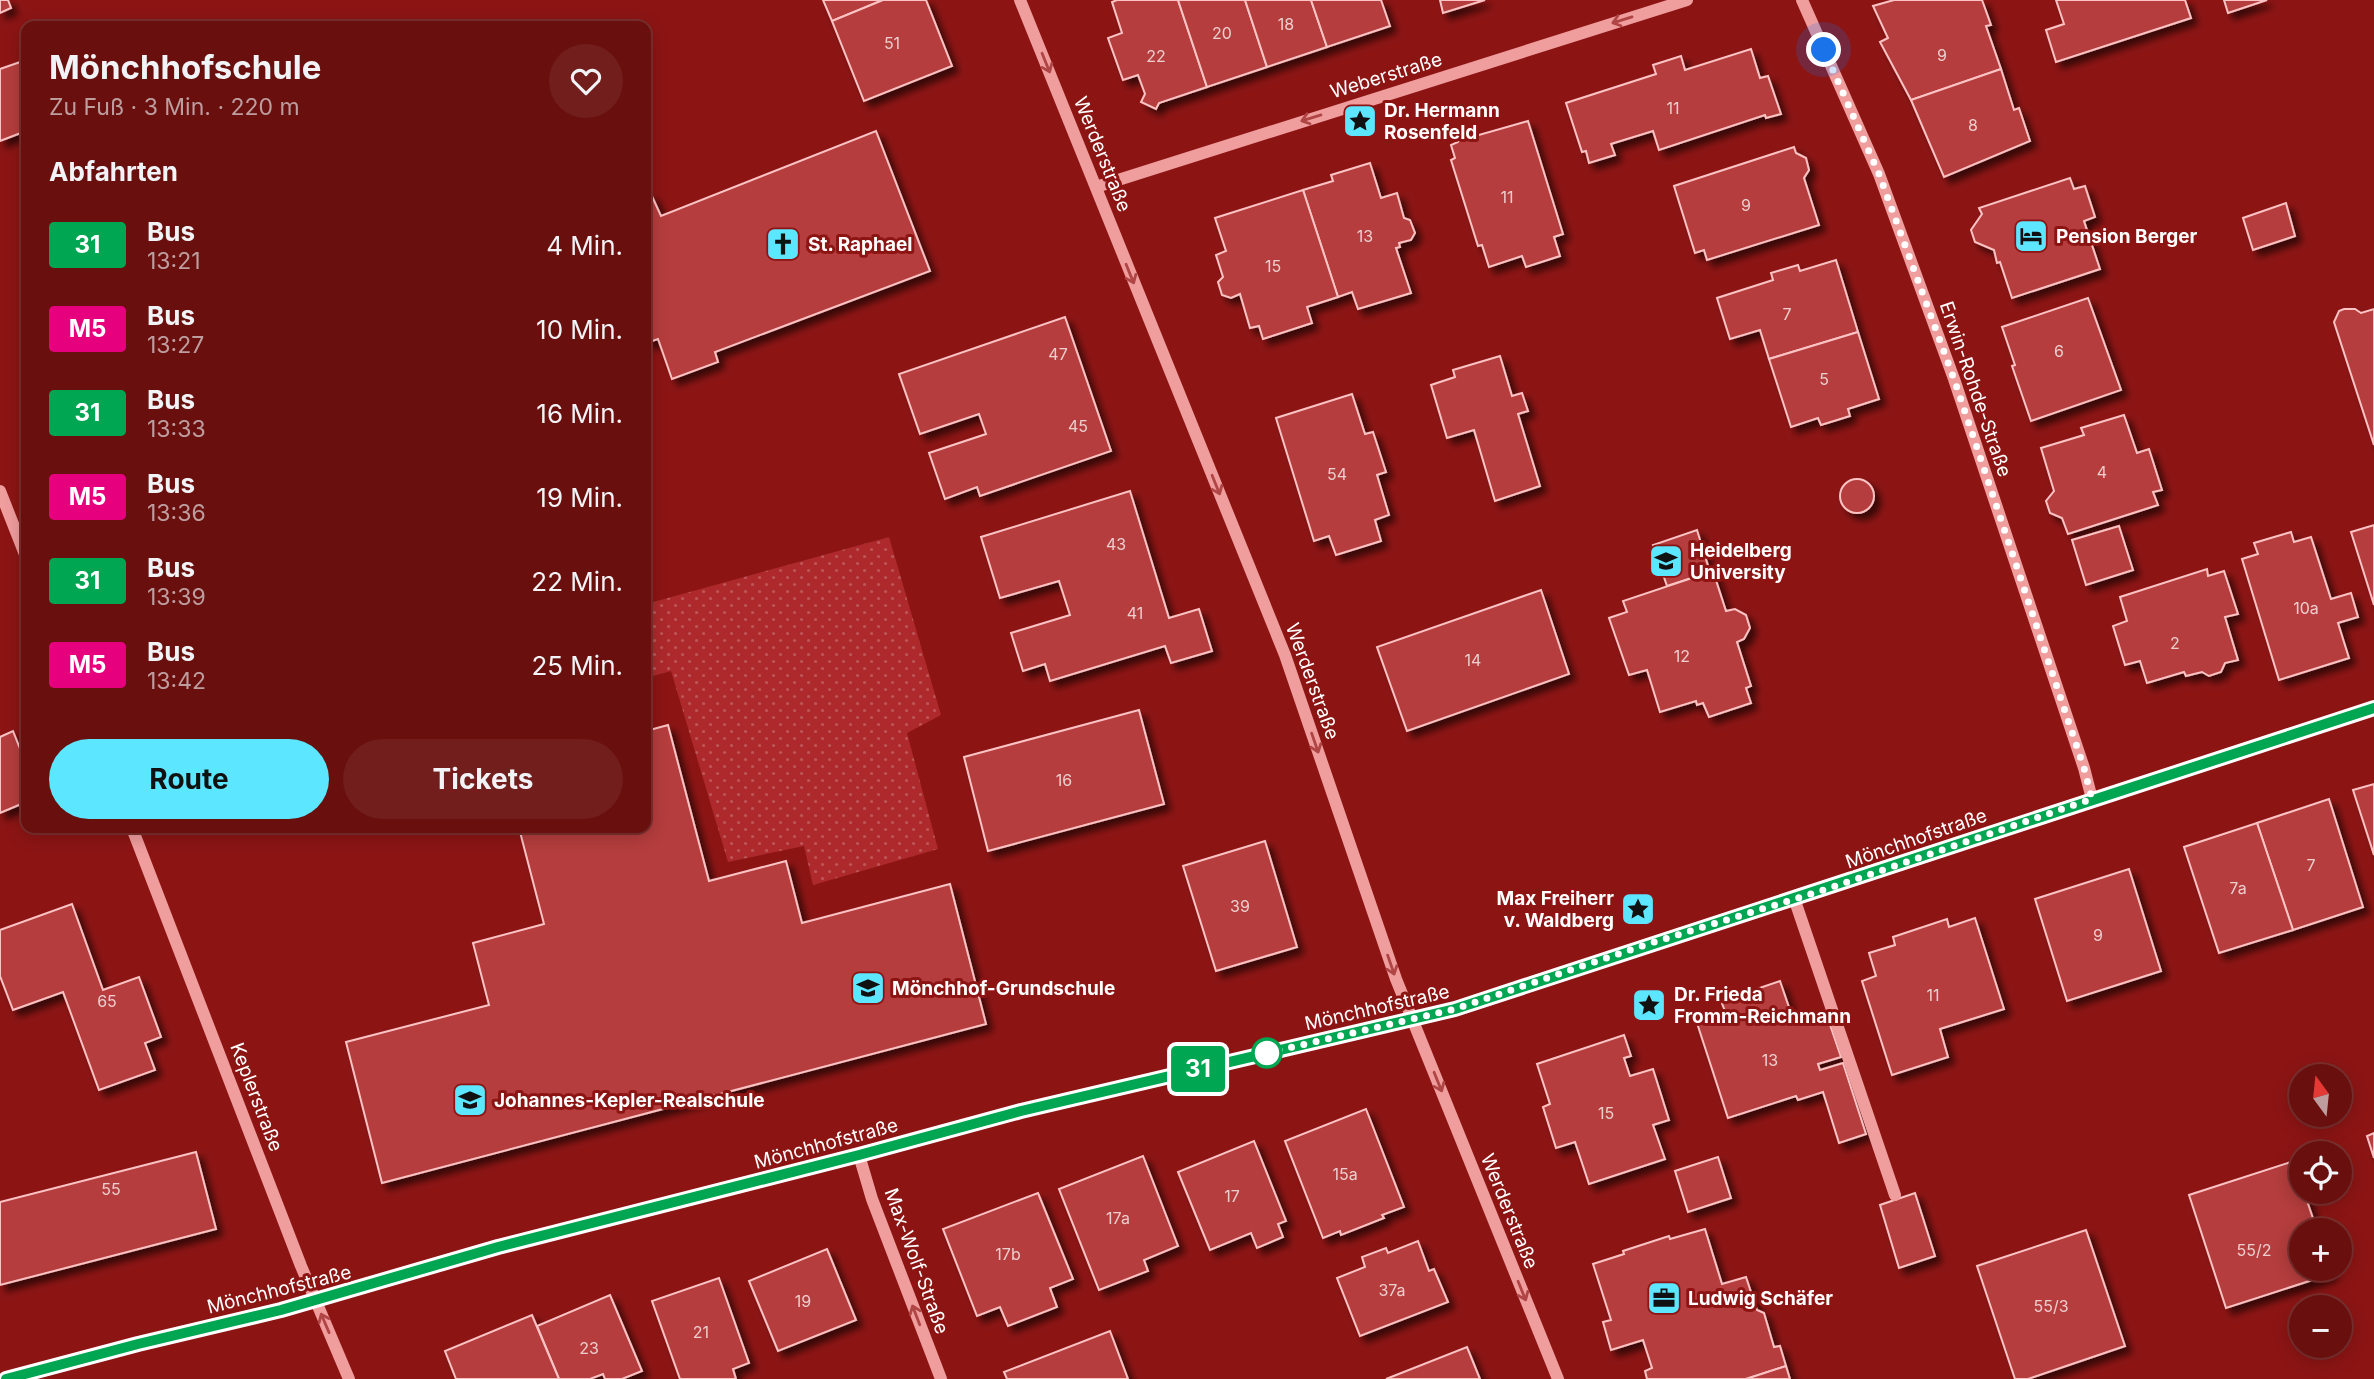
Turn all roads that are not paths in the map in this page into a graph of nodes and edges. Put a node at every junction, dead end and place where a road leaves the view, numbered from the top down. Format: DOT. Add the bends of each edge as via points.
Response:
graph roads {
  1 [pos="1020,0"];
  2 [pos="1687,0"];
  3 [pos="1802,0"];
  4 [pos="1096,187"];
  5 [pos="0,491"];
  6 [pos="21,544"];
  7 [pos="2374,708"];
  8 [pos="2092,799"];
  9 [pos="134,833"];
  10 [pos="1794,898"];
  11 [pos="1412,1018"];
  12 [pos="859,1155"];
  13 [pos="1895,1195"];
  14 [pos="316,1300"];
  15 [pos="6,1379"];
  16 [pos="349,1379"];
  17 [pos="940,1379"];
  18 [pos="1558,1379"];
  1 -- 4 [label="street, Werderstraße, one-way"];
  2 -- 4 [label="street, Weberstraße, one-way"];
  3 -- 8 [label="street, Erwin-Rohde-Straße" via="1879,174 1954,379"];
  4 -- 11 [label="street, Werderstraße, one-way" via="1285,655"];
  5 -- 6 [label="street"];
  7 -- 8 [label="street, Mönchhofstraße"];
  8 -- 10 [label="street, Mönchhofstraße"];
  9 -- 14 [label="street, Keplerstraße"];
  10 -- 11 [label="street, Mönchhofstraße" via="1455,1009"];
  10 -- 13 [label="street"];
  11 -- 12 [label="street, Mönchhofstraße" via="1055,1102"];
  11 -- 18 [label="street, Werderstraße, one-way"];
  12 -- 14 [label="street, Mönchhofstraße" via="498,1247"];
  17 -- 12 [label="street, Max-Wolf-Straße, one-way"];
  14 -- 15 [label="street, Mönchhofstraße"];
  16 -- 14 [label="street, Keplerstraße, one-way"];
}
